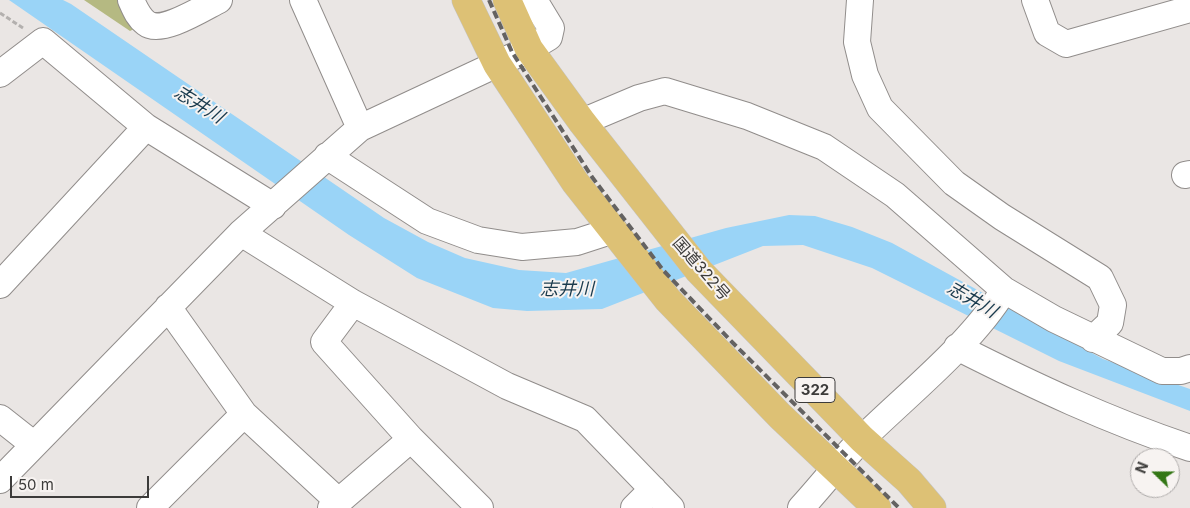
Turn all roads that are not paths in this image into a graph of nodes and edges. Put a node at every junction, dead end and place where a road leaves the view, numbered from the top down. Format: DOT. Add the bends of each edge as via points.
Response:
graph roads {
  1 [pos="132,0"];
  2 [pos="219,0"];
  3 [pos="303,0"];
  4 [pos="466,0"];
  5 [pos="508,0"];
  6 [pos="534,0"];
  7 [pos="860,0"];
  8 [pos="1035,0"];
  9 [pos="1190,9"];
  10 [pos="1147,10"];
  11 [pos="529,49"];
  12 [pos="497,64"];
  13 [pos="0,74"];
  14 [pos="582,122"];
  15 [pos="146,127"];
  16 [pos="360,128"];
  17 [pos="324,159"];
  18 [pos="273,206"];
  19 [pos="614,230"];
  20 [pos="241,233"];
  21 [pos="0,285"];
  22 [pos="1001,296"];
  23 [pos="353,303"];
  24 [pos="168,307"];
  25 [pos="1093,338"];
  26 [pos="963,340"];
  27 [pos="1190,368"];
  28 [pos="244,414"];
  29 [pos="0,418"];
  30 [pos="411,439"];
  31 [pos="862,439"];
  32 [pos="33,444"];
  33 [pos="1190,448"];
  34 [pos="835,470"];
  35 [pos="0,480"];
  36 [pos="653,489"];
  37 [pos="334,504"];
  38 [pos="150,508"];
  39 [pos="480,508"];
  40 [pos="634,508"];
  41 [pos="671,508"];
  42 [pos="801,508"];
  43 [pos="877,508"];
  44 [pos="932,508"];
  1 -- 2 [label="street" via="138,16 148,25 163,27"];
  3 -- 16 [label="street"];
  4 -- 12 [label="highway, 322"];
  5 -- 11 [label="highway, 国道322号 / 322"];
  6 -- 11 [label="street" via="551,28 548,37"];
  7 -- 25 [label="street" via="858,42 865,75 880,108 954,183 1100,278 1113,305 1110,323"];
  8 -- 10 [label="street" via="1047,33 1066,44"];
  9 -- 10 [label="street"];
  11 -- 12 [label="street"];
  11 -- 14 [label="highway, 国道322号 / 322"];
  12 -- 16 [label="street"];
  12 -- 19 [label="highway, 322" via="574,182"];
  13 -- 15 [label="street" via="43,41"];
  14 -- 22 [label="street" via="639,98 666,91 747,116 824,147 908,206"];
  14 -- 31 [label="highway, 国道322号 / 322" via="699,271"];
  15 -- 18 [label="street"];
  15 -- 21 [label="street"];
  16 -- 17 [label="street"];
  17 -- 18 [label="street"];
  17 -- 19 [label="street" via="427,221 478,240 522,247 577,242"];
  18 -- 20 [label="street"];
  19 -- 34 [label="highway, 322" via="668,300"];
  20 -- 23 [label="street"];
  20 -- 24 [label="street"];
  22 -- 25 [label="street"];
  22 -- 26 [label="street"];
  23 -- 30 [label="street" via="324,342"];
  23 -- 36 [label="street" via="507,386 586,419"];
  24 -- 28 [label="street"];
  24 -- 32 [label="street"];
  25 -- 27 [label="street" via="1162,371"];
  26 -- 31 [label="street"];
  26 -- 33 [label="street" via="1051,394 1130,428"];
  28 -- 37 [label="street"];
  28 -- 38 [label="street"];
  29 -- 32 [label="street"];
  30 -- 37 [label="street"];
  30 -- 39 [label="street"];
  31 -- 34 [label="street"];
  31 -- 44 [label="highway, 国道322号 / 322" via="909,481"];
  32 -- 35 [label="street"];
  34 -- 42 [label="street"];
  34 -- 43 [label="highway, 322"];
  36 -- 40 [label="street"];
  36 -- 41 [label="street"];
}
